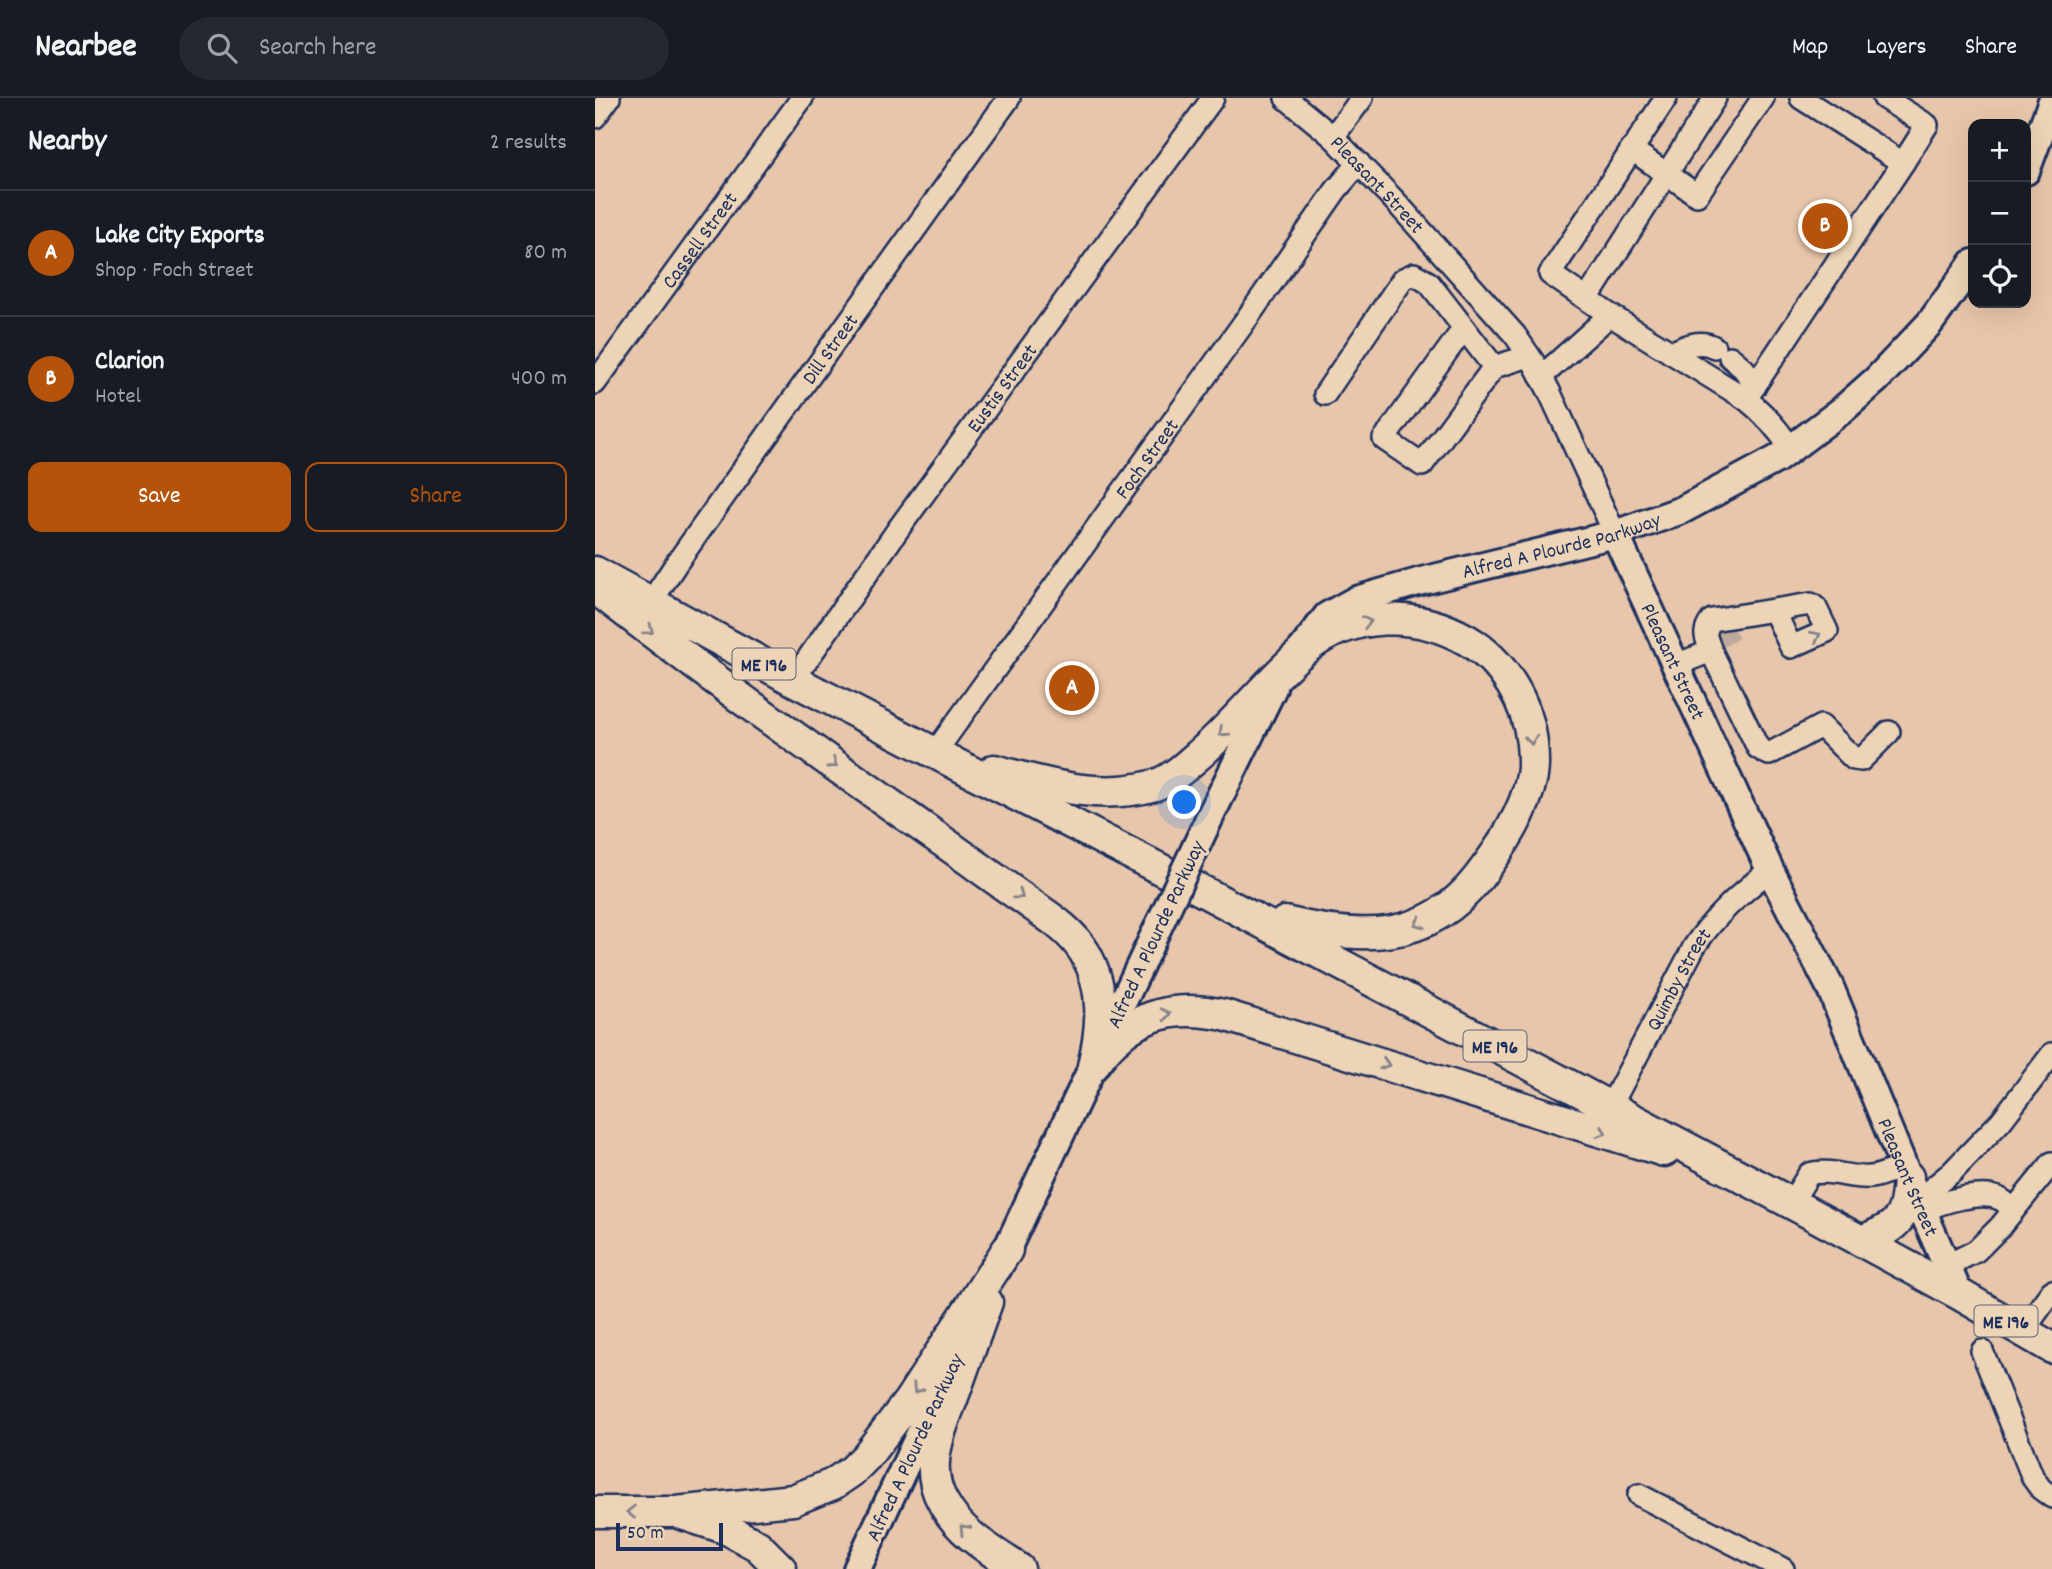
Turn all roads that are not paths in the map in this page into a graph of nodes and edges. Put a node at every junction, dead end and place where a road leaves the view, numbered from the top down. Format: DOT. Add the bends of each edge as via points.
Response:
graph roads {
  1 [pos="609,98"];
  2 [pos="802,98"];
  3 [pos="1009,98"];
  4 [pos="1213,98"];
  5 [pos="1286,98"];
  6 [pos="1362,98"];
  7 [pos="1666,98"];
  8 [pos="1715,98"];
  9 [pos="1763,98"];
  10 [pos="1801,98"];
  11 [pos="1885,98"];
  12 [pos="2052,102"];
  13 [pos="595,117"];
  14 [pos="1333,137"];
  15 [pos="1631,149"];
  16 [pos="2031,159"];
  17 [pos="1359,163"];
  18 [pos="1903,163"];
  19 [pos="1667,174"];
  20 [pos="1968,270"];
  21 [pos="1587,299"];
  22 [pos="1610,315"];
  23 [pos="1464,328"];
  24 [pos="1671,353"];
  25 [pos="1529,356"];
  26 [pos="1494,367"];
  27 [pos="1541,377"];
  28 [pos="595,383"];
  29 [pos="1751,393"];
  30 [pos="1325,394"];
  31 [pos="1791,449"];
  32 [pos="1615,534"];
  33 [pos="595,572"];
  34 [pos="595,588"];
  35 [pos="651,603"];
  36 [pos="1774,610"];
  37 [pos="1722,635"];
  38 [pos="1288,666"];
  39 [pos="1676,666"];
  40 [pos="793,680"];
  41 [pos="1889,732"];
  42 [pos="934,754"];
  43 [pos="1770,870"];
  44 [pos="1241,911"];
  45 [pos="2052,1054"];
  46 [pos="1093,1066"];
  47 [pos="1610,1107"];
  48 [pos="2052,1163"];
  49 [pos="1749,1181"];
  50 [pos="1913,1189"];
  51 [pos="1791,1203"];
  52 [pos="2013,1211"];
  53 [pos="1862,1241"];
  54 [pos="1007,1250"];
  55 [pos="1946,1266"];
  56 [pos="1959,1294"];
  57 [pos="2050,1297"];
  58 [pos="2023,1331"];
  59 [pos="2052,1348"];
  60 [pos="1982,1351"];
  61 [pos="1639,1495"];
  62 [pos="2052,1497"];
  63 [pos="595,1512"];
  64 [pos="676,1512"];
  65 [pos="781,1569"];
  66 [pos="857,1569"];
  67 [pos="1019,1569"];
  68 [pos="1783,1569"];
  1 -- 13 [label="street"];
  2 -- 28 [label="street, Cassell Street"];
  3 -- 35 [label="street, Dill Street"];
  4 -- 40 [label="street, Eustis Street"];
  5 -- 14 [label="street, Pleasant Street"];
  6 -- 14 [label="street"];
  7 -- 15 [label="street"];
  8 -- 19 [label="street"];
  9 -- 19 [label="street" via="1697,195"];
  10 -- 18 [label="street"];
  11 -- 18 [label="street" via="1927,125"];
  12 -- 16 [label="main road"];
  14 -- 17 [label="street, Pleasant Street"];
  15 -- 19 [label="street"];
  15 -- 21 [label="street" via="1550,274"];
  17 -- 25 [label="street, Pleasant Street" via="1481,295"];
  17 -- 42 [label="street, Foch Street" via="1335,190"];
  18 -- 29 [label="street"];
  19 -- 21 [label="street"];
  20 -- 31 [label="main road, Alfred A Plourde Parkway" via="1904,352 1842,411"];
  21 -- 22 [label="street"];
  22 -- 24 [label="street"];
  22 -- 27 [label="street"];
  23 -- 26 [label="street"];
  23 -- 26 [label="street" via="1384,439 1422,465"];
  23 -- 30 [label="street" via="1429,282 1414,274 1403,279"];
  24 -- 29 [label="street"];
  24 -- 29 [label="street" via="1686,345 1708,343 1744,369"];
  25 -- 26 [label="street"];
  25 -- 27 [label="street, Pleasant Street"];
  27 -- 32 [label="street, Pleasant Street"];
  29 -- 31 [label="street"];
  31 -- 32 [label="main road, Alfred A Plourde Parkway" via="1682,510"];
  32 -- 38 [label="main road, Alfred A Plourde Parkway" via="1356,600 1327,617"];
  32 -- 39 [label="main road, Pleasant Street"];
  33 -- 35 [label="highway, ME 196"];
  34 -- 46 [label="highway, one-way" via="1070,934 1084,953 1100,996 1101,1027"];
  35 -- 40 [label="highway, ME 196"];
  36 -- 37 [label="street"];
  37 -- 39 [label="street"];
  37 -- 41 [label="street" via="1758,748 1769,754 1821,726 1854,759 1861,760"];
  38 -- 42 [label="highway, one-way" via="1225,731 1157,785 1113,793 1068,789"];
  38 -- 44 [label="highway, one-way" via="1324,637 1368,621 1416,620 1449,631 1489,657 1511,684 1528,720 1532,775 1523,805 1502,844 1468,891 1416,926 1366,934 1322,931"];
  38 -- 46 [label="main road, Alfred A Plourde Parkway, bridge" via="1268,696"];
  39 -- 43 [label="main road, Pleasant Street"];
  40 -- 42 [label="highway, ME 196"];
  42 -- 44 [label="highway, ME 196"];
  43 -- 47 [label="street, Quimby Street" via="1708,925"];
  43 -- 50 [label="main road, Pleasant Street" via="1830,987"];
  44 -- 47 [label="highway, ME 196"];
  45 -- 50 [label="street" via="2001,1121 1952,1172"];
  46 -- 49 [label="highway, one-way" via="1119,1036 1141,1021 1200,1010 1508,1101"];
  46 -- 54 [label="main road, Alfred A Plourde Parkway"];
  47 -- 49 [label="highway, ME 196"];
  48 -- 52 [label="street"];
  49 -- 51 [label="highway, ME 196"];
  50 -- 51 [label="street" via="1874,1177 1820,1171 1809,1174"];
  50 -- 52 [label="street" via="1936,1204 1978,1196 2000,1199"];
  50 -- 53 [label="highway" via="1899,1220"];
  50 -- 55 [label="main road, Pleasant Street"];
  51 -- 53 [label="highway, ME 196"];
  52 -- 55 [label="street" via="1976,1251"];
  53 -- 56 [label="highway, ME 196"];
  54 -- 64 [label="highway, one-way" via="909,1401 866,1457 843,1478 793,1500"];
  54 -- 66 [label="main road, Alfred A Plourde Parkway"];
  67 -- 54 [label="highway, one-way" via="972,1538 955,1520 942,1502 934,1471 946,1416"];
  55 -- 56 [label="main road, Pleasant Street"];
  56 -- 58 [label="highway, ME 196"];
  57 -- 58 [label="street"];
  58 -- 59 [label="highway, ME 196"];
  60 -- 62 [label="street" via="2029,1470"];
  61 -- 68 [label="street"];
  64 -- 63 [label="highway, one-way"];
  64 -- 65 [label="highway" via="725,1528 758,1546"];
}
